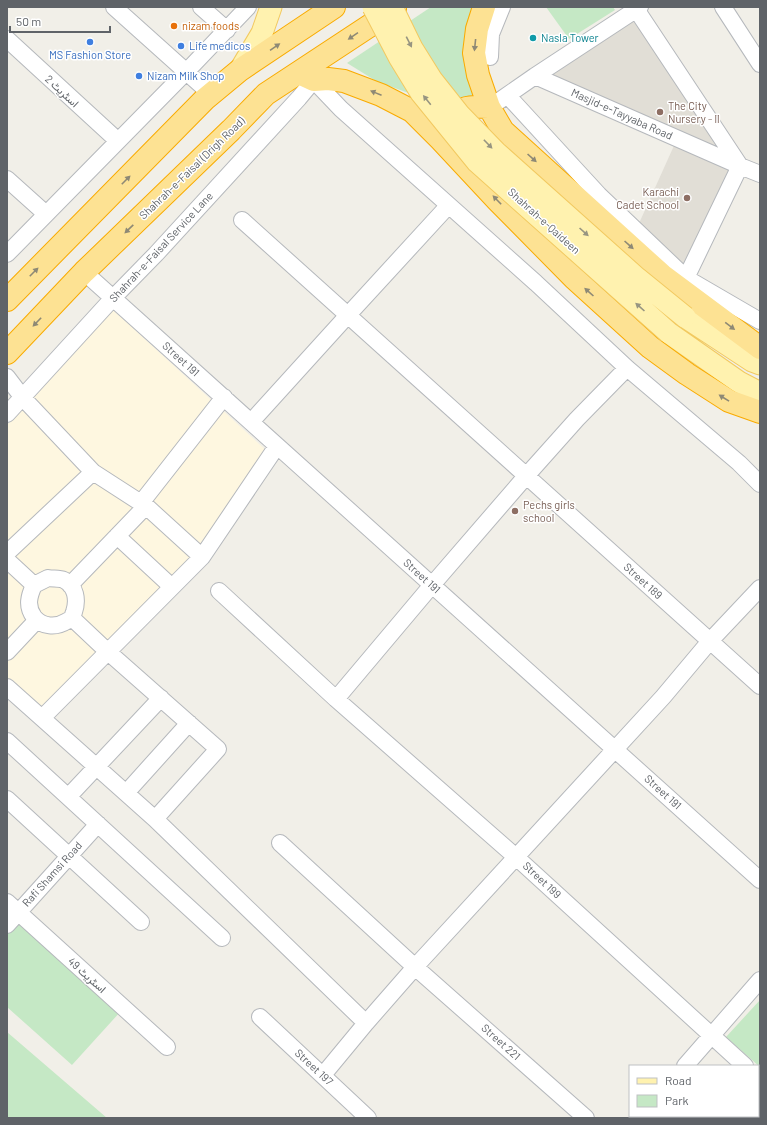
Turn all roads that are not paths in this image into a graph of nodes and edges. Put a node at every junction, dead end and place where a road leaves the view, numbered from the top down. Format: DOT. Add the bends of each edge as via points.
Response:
graph roads {
  1 [pos="114,7"];
  2 [pos="201,7"];
  3 [pos="248,7"];
  4 [pos="271,7"];
  5 [pos="334,7"];
  6 [pos="373,7"];
  7 [pos="392,7"];
  8 [pos="397,7"];
  9 [pos="484,7"];
  10 [pos="502,7"];
  11 [pos="723,7"];
  12 [pos="638,8"];
  13 [pos="227,30"];
  14 [pos="7,39"];
  15 [pos="490,57"];
  16 [pos="760,64"];
  17 [pos="240,70"];
  18 [pos="187,71"];
  19 [pos="307,76"];
  20 [pos="535,76"];
  21 [pos="211,94"];
  22 [pos="508,96"];
  23 [pos="489,108"];
  24 [pos="441,140"];
  25 [pos="118,141"];
  26 [pos="740,166"];
  27 [pos="760,174"];
  28 [pos="7,179"];
  29 [pos="448,206"];
  30 [pos="46,214"];
  31 [pos="242,220"];
  32 [pos="7,254"];
  33 [pos="84,272"];
  34 [pos="686,278"];
  35 [pos="113,298"];
  36 [pos="7,300"];
  37 [pos="348,315"];
  38 [pos="760,321"];
  39 [pos="760,348"];
  40 [pos="7,353"];
  41 [pos="760,364"];
  42 [pos="627,368"];
  43 [pos="7,377"];
  44 [pos="760,393"];
  45 [pos="224,397"];
  46 [pos="23,398"];
  47 [pos="760,412"];
  48 [pos="7,414"];
  49 [pos="251,422"];
  50 [pos="278,446"];
  51 [pos="739,463"];
  52 [pos="760,466"];
  53 [pos="93,472"];
  54 [pos="526,475"];
  55 [pos="760,484"];
  56 [pos="144,505"];
  57 [pos="118,536"];
  58 [pos="7,553"];
  59 [pos="202,557"];
  60 [pos="7,560"];
  61 [pos="34,585"];
  62 [pos="70,585"];
  63 [pos="432,585"];
  64 [pos="172,587"];
  65 [pos="760,588"];
  66 [pos="219,591"];
  67 [pos="72,618"];
  68 [pos="36,620"];
  69 [pos="710,641"];
  70 [pos="107,651"];
  71 [pos="7,652"];
  72 [pos="760,686"];
  73 [pos="7,687"];
  74 [pos="161,698"];
  75 [pos="336,699"];
  76 [pos="42,718"];
  77 [pos="189,723"];
  78 [pos="7,741"];
  79 [pos="614,749"];
  80 [pos="96,766"];
  81 [pos="126,793"];
  82 [pos="68,797"];
  83 [pos="7,799"];
  84 [pos="154,819"];
  85 [pos="98,824"];
  86 [pos="280,843"];
  87 [pos="69,856"];
  88 [pos="516,857"];
  89 [pos="760,880"];
  90 [pos="13,907"];
  91 [pos="142,922"];
  92 [pos="7,925"];
  93 [pos="222,938"];
  94 [pos="415,967"];
  95 [pos="760,980"];
  96 [pos="260,1017"];
  97 [pos="366,1022"];
  98 [pos="711,1036"];
  99 [pos="167,1047"];
  100 [pos="686,1065"];
  101 [pos="744,1065"];
  102 [pos="322,1075"];
  103 [pos="368,1118"];
  104 [pos="586,1118"];
  1 -- 18 [label="street"];
  2 -- 13 [label="street"];
  3 -- 13 [label="street"];
  4 -- 17 [label="main road" via="262,33"];
  17 -- 5 [label="highway, one-way"];
  44 -- 6 [label="main road, Shahrah-e-Qaideen, one-way, bridge" via="739,382 669,333 477,162 421,93"];
  7 -- 41 [label="main road, Shahrah-e-Qaideen, one-way, bridge" via="412,48 432,80 464,120 496,152 636,278 685,317"];
  8 -- 19 [label="highway, Shahrah-e-Faisal (Drigh Road), one-way"];
  9 -- 23 [label="highway, one-way" via="477,29 474,54"];
  10 -- 15 [label="street" via="491,34"];
  11 -- 16 [label="street"];
  12 -- 20 [label="street"];
  12 -- 26 [label="street"];
  13 -- 18 [label="street"];
  14 -- 25 [label="street, اسٹریٹ 2"];
  17 -- 21 [label="highway"];
  18 -- 21 [label="street"];
  18 -- 25 [label="street"];
  24 -- 19 [label="highway, one-way" via="412,111 381,95 344,81"];
  19 -- 29 [label="street"];
  19 -- 33 [label="highway, Shahrah-e-Faisal (Drigh Road), one-way" via="266,94"];
  19 -- 35 [label="street, Shahrah-e-Faisal Service Lane" via="299,98"];
  20 -- 22 [label="street"];
  20 -- 26 [label="street, Masjid-e-Tayyaba Road"];
  36 -- 21 [label="highway, one-way"];
  22 -- 23 [label="street"];
  22 -- 34 [label="street" via="599,195"];
  23 -- 24 [label="highway" via="462,109 443,126"];
  23 -- 39 [label="highway, one-way" via="503,131 662,275"];
  47 -- 24 [label="highway, one-way" via="729,401 650,347 574,278"];
  25 -- 30 [label="street"];
  26 -- 27 [label="street, Masjid-e-Tayyaba Road"];
  26 -- 34 [label="street"];
  28 -- 30 [label="street"];
  29 -- 37 [label="street"];
  29 -- 42 [label="street"];
  30 -- 32 [label="street"];
  31 -- 37 [label="street, Street 189"];
  33 -- 35 [label="street, Street 191"];
  33 -- 40 [label="highway, Shahrah-e-Faisal (Drigh Road), one-way"];
  34 -- 38 [label="street"];
  35 -- 45 [label="street, Street 191"];
  35 -- 46 [label="street, Shahrah-e-Faisal Service Lane"];
  37 -- 49 [label="street"];
  37 -- 54 [label="street, Street 189"];
  42 -- 51 [label="street"];
  42 -- 54 [label="street"];
  43 -- 46 [label="street"];
  45 -- 49 [label="street, Street 191"];
  45 -- 56 [label="street"];
  46 -- 48 [label="street, Shahrah-e-Faisal Service Lane"];
  46 -- 53 [label="street"];
  49 -- 50 [label="street, Street 191"];
  50 -- 59 [label="street"];
  50 -- 63 [label="street, Street 191"];
  51 -- 52 [label="street"];
  51 -- 55 [label="street"];
  53 -- 56 [label="street"];
  53 -- 58 [label="street"];
  54 -- 63 [label="street"];
  54 -- 69 [label="street, Street 189"];
  56 -- 57 [label="street"];
  56 -- 59 [label="street"];
  57 -- 62 [label="street"];
  57 -- 64 [label="street"];
  59 -- 64 [label="street"];
  60 -- 61 [label="street"];
  61 -- 62 [label="street" via="48,578 62,580"];
  61 -- 68 [label="street" via="28,602"];
  62 -- 67 [label="street" via="76,595"];
  63 -- 75 [label="street"];
  63 -- 79 [label="street, Street 191"];
  64 -- 70 [label="street"];
  65 -- 69 [label="street"];
  66 -- 75 [label="street, Street 199"];
  67 -- 68 [label="street" via="63,624 51,626"];
  67 -- 70 [label="street"];
  68 -- 71 [label="street"];
  69 -- 72 [label="street, Street 189"];
  69 -- 79 [label="street" via="663,697"];
  70 -- 74 [label="street"];
  70 -- 76 [label="street"];
  73 -- 76 [label="street"];
  74 -- 77 [label="street"];
  74 -- 80 [label="street"];
  75 -- 88 [label="street, Street 199"];
  76 -- 80 [label="street"];
  77 -- 81 [label="street"];
  77 -- 84 [label="street" via="218,749"];
  78 -- 82 [label="street"];
  79 -- 88 [label="street"];
  79 -- 89 [label="street, Street 191"];
  80 -- 81 [label="street"];
  80 -- 82 [label="street"];
  81 -- 84 [label="street"];
  82 -- 85 [label="street"];
  83 -- 87 [label="street"];
  84 -- 97 [label="street"];
  85 -- 87 [label="street, Rafi Shamsi Road"];
  85 -- 93 [label="street"];
  86 -- 94 [label="street, Street 221"];
  87 -- 90 [label="street, Rafi Shamsi Road"];
  87 -- 91 [label="street"];
  88 -- 94 [label="street"];
  88 -- 98 [label="street, Street 199"];
  90 -- 92 [label="street, Rafi Shamsi Road"];
  90 -- 99 [label="street, اسٹریٹ 49"];
  94 -- 97 [label="street"];
  94 -- 104 [label="street, Street 221"];
  95 -- 98 [label="street"];
  96 -- 102 [label="street, Street 197"];
  97 -- 102 [label="street"];
  98 -- 100 [label="street"];
  98 -- 101 [label="street, Street 199"];
  102 -- 103 [label="street, Street 197"];
}
